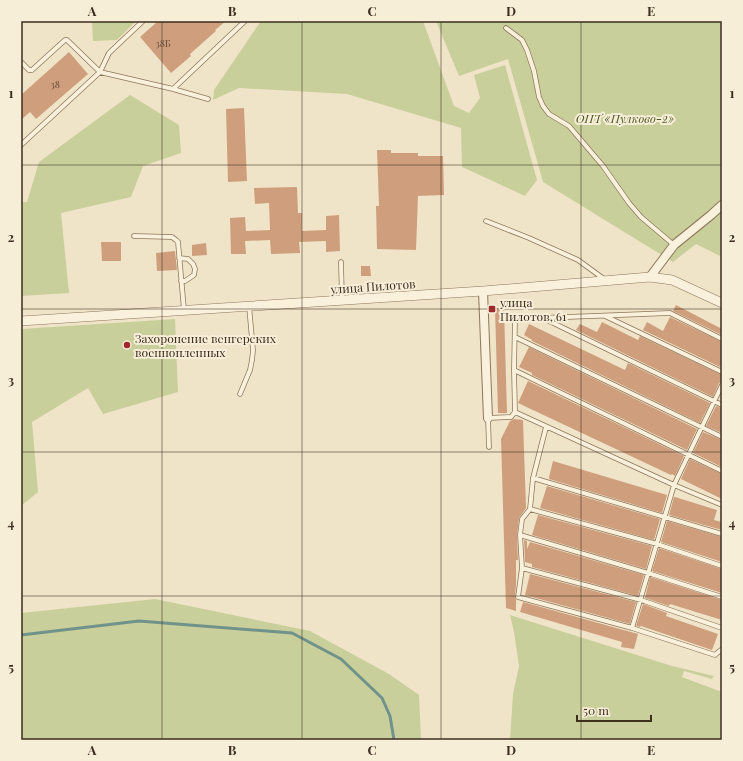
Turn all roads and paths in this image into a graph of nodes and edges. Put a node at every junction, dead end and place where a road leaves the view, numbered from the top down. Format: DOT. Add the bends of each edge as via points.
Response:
graph roads {
  1 [pos="143,21"];
  2 [pos="245,21"];
  3 [pos="506,28"];
  4 [pos="21,62"];
  5 [pos="100,72"];
  6 [pos="173,89"];
  7 [pos="208,98"];
  8 [pos="21,145"];
  9 [pos="722,205"];
  10 [pos="486,221"];
  11 [pos="134,236"];
  12 [pos="674,245"];
  13 [pos="179,258"];
  14 [pos="341,262"];
  15 [pos="650,277"];
  16 [pos="181,281"];
  17 [pos="606,281"];
  18 [pos="483,290"];
  19 [pos="342,300"];
  20 [pos="722,303"];
  21 [pos="249,306"];
  22 [pos="184,310"];
  23 [pos="604,316"];
  24 [pos="545,318"];
  25 [pos="21,321"];
  26 [pos="515,337"];
  27 [pos="722,339"];
  28 [pos="514,370"];
  29 [pos="722,372"];
  30 [pos="722,385"];
  31 [pos="240,394"];
  32 [pos="714,401"];
  33 [pos="722,405"];
  34 [pos="515,412"];
  35 [pos="488,418"];
  36 [pos="546,426"];
  37 [pos="702,427"];
  38 [pos="722,437"];
  39 [pos="489,447"];
  40 [pos="689,454"];
  41 [pos="722,471"];
  42 [pos="533,478"];
  43 [pos="674,485"];
  44 [pos="722,505"];
  45 [pos="530,509"];
  46 [pos="665,516"];
  47 [pos="722,534"];
  48 [pos="520,535"];
  49 [pos="657,544"];
  50 [pos="722,566"];
  51 [pos="522,568"];
  52 [pos="648,573"];
  53 [pos="722,597"];
  54 [pos="641,600"];
  55 [pos="632,628"];
  56 [pos="722,628"];
  57 [pos="722,649"];
  1 -- 5 [label="lane" via="109,53"];
  2 -- 6 [label="lane"];
  3 -- 12 [label="lane" via="522,40 527,50 543,106 550,114 569,126 641,217"];
  4 -- 5 [label="lane" via="32,70 67,40"];
  5 -- 6 [label="lane"];
  5 -- 8 [label="lane"];
  6 -- 7 [label="lane"];
  9 -- 12 [label="street"];
  10 -- 17 [label="lane" via="578,260"];
  11 -- 13 [label="lane" via="172,237 178,242"];
  12 -- 15 [label="street"];
  13 -- 16 [label="lane"];
  13 -- 16 [label="lane" via="188,259 195,269 194,275"];
  14 -- 19 [label="lane"];
  15 -- 17 [label="street, улица Пилотов"];
  15 -- 20 [label="street, улица Пилотов" via="672,280"];
  16 -- 22 [label="lane"];
  17 -- 18 [label="street, улица Пилотов"];
  18 -- 19 [label="street, улица Пилотов"];
  18 -- 35 [label="street"];
  19 -- 21 [label="street, улица Пилотов"];
  21 -- 22 [label="street, улица Пилотов"];
  21 -- 31 [label="lane" via="252,360"];
  22 -- 25 [label="street, улица Пилотов"];
  23 -- 24 [label="lane"];
  23 -- 27 [label="lane" via="670,313"];
  23 -- 29 [label="lane"];
  24 -- 26 [label="lane" via="515,319"];
  24 -- 32 [label="lane"];
  26 -- 28 [label="lane"];
  26 -- 37 [label="lane"];
  28 -- 34 [label="lane"];
  28 -- 40 [label="lane"];
  30 -- 32 [label="lane"];
  32 -- 33 [label="lane"];
  32 -- 37 [label="lane"];
  34 -- 35 [label="lane" via="511,417"];
  34 -- 36 [label="lane"];
  35 -- 39 [label="lane"];
  36 -- 42 [label="lane"];
  36 -- 43 [label="lane"];
  37 -- 38 [label="lane"];
  37 -- 40 [label="lane"];
  40 -- 41 [label="lane"];
  40 -- 43 [label="lane"];
  42 -- 45 [label="lane"];
  42 -- 46 [label="lane"];
  43 -- 44 [label="lane"];
  43 -- 46 [label="lane"];
  45 -- 48 [label="lane" via="522,519"];
  45 -- 49 [label="lane"];
  46 -- 47 [label="lane"];
  46 -- 49 [label="lane"];
  48 -- 51 [label="lane"];
  48 -- 52 [label="lane"];
  49 -- 50 [label="lane"];
  49 -- 52 [label="lane"];
  51 -- 54 [label="lane"];
  51 -- 55 [label="lane" via="518,597"];
  52 -- 53 [label="lane"];
  52 -- 54 [label="lane"];
  54 -- 55 [label="lane"];
  54 -- 56 [label="lane"];
  55 -- 57 [label="lane" via="715,655"];
}
